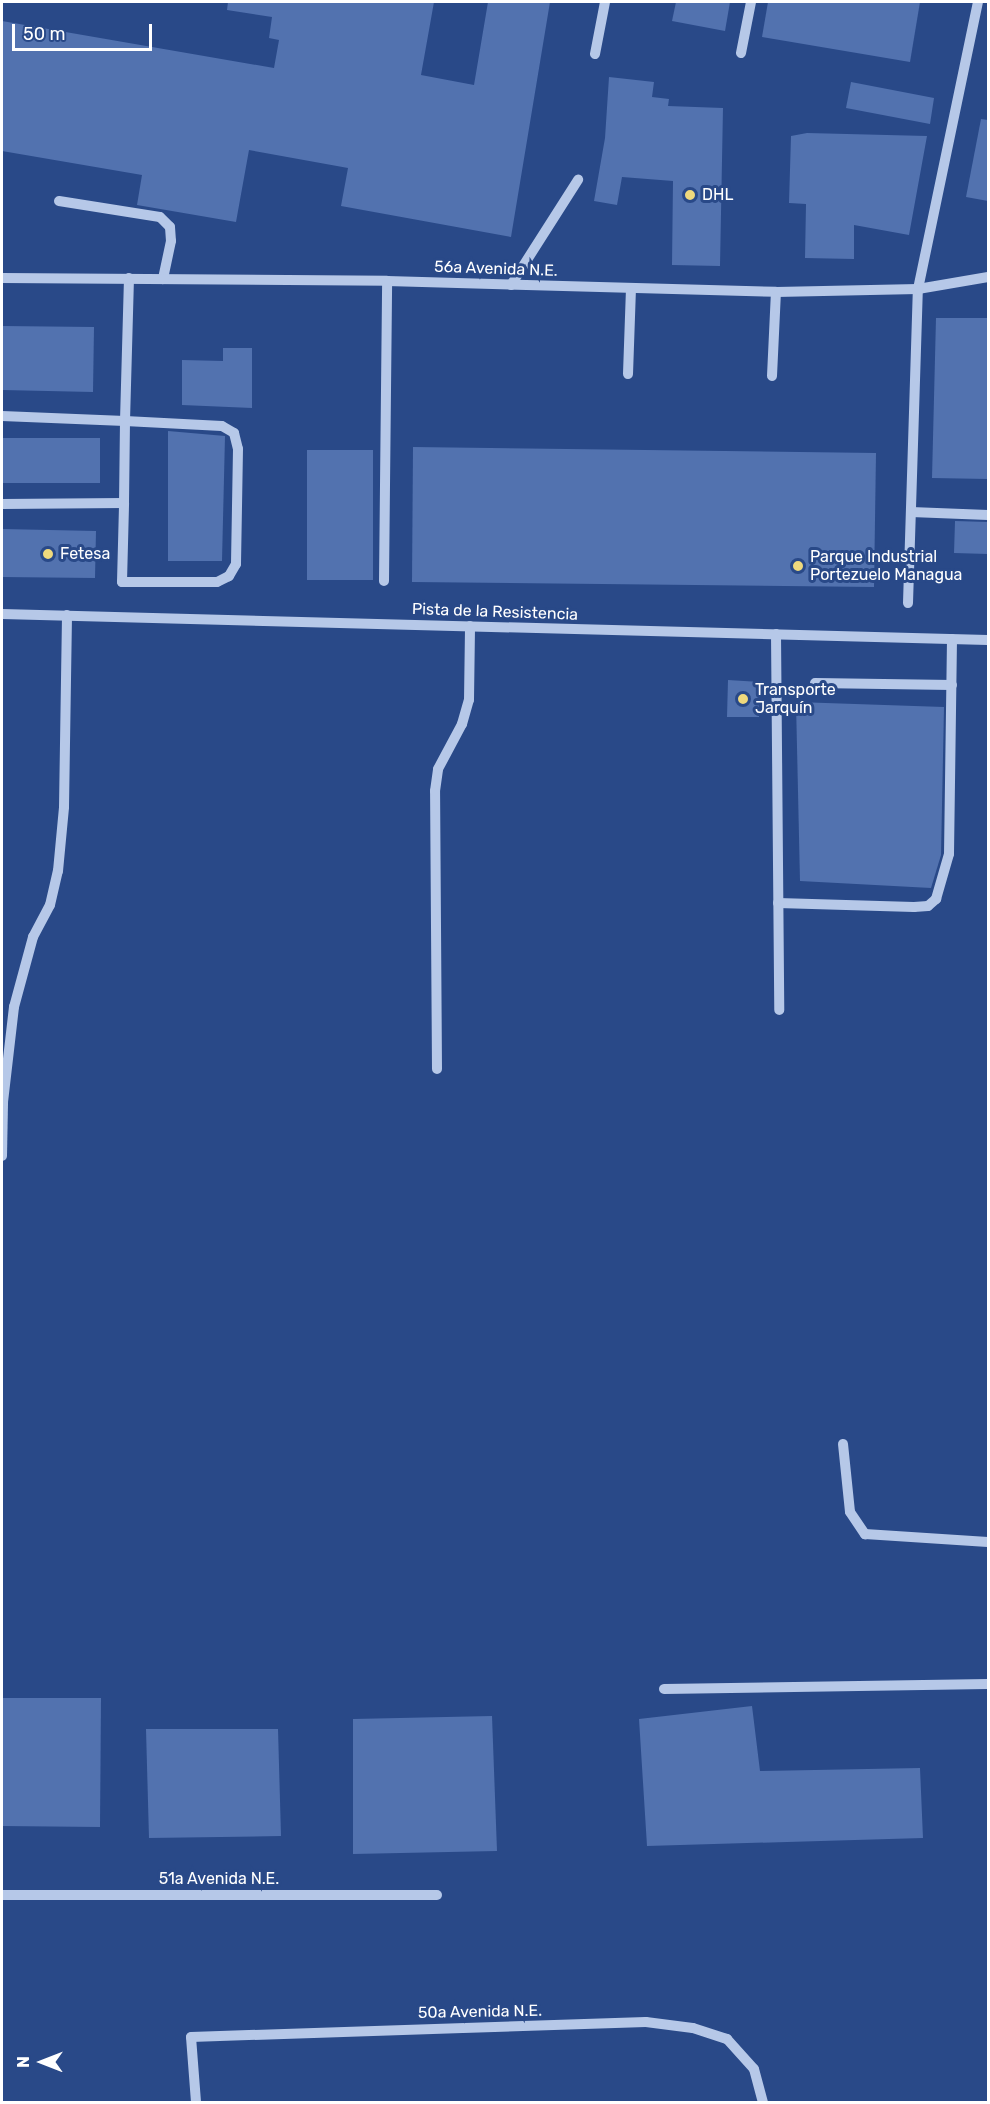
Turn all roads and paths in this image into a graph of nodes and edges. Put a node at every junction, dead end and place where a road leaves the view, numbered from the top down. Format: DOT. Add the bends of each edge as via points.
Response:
graph roads {
  1 [pos="604,2"];
  2 [pos="750,2"];
  3 [pos="978,2"];
  4 [pos="741,53"];
  5 [pos="595,54"];
  6 [pos="578,180"];
  7 [pos="59,201"];
  8 [pos="988,277"];
  9 [pos="2,278"];
  10 [pos="129,278"];
  11 [pos="163,279"];
  12 [pos="387,281"];
  13 [pos="511,285"];
  14 [pos="631,288"];
  15 [pos="918,289"];
  16 [pos="776,292"];
  17 [pos="628,374"];
  18 [pos="772,375"];
  19 [pos="2,416"];
  20 [pos="125,421"];
  21 [pos="124,503"];
  22 [pos="2,504"];
  23 [pos="911,512"];
  24 [pos="988,515"];
  25 [pos="384,581"];
  26 [pos="908,603"];
  27 [pos="2,614"];
  28 [pos="67,615"];
  29 [pos="470,626"];
  30 [pos="776,634"];
  31 [pos="952,639"];
  32 [pos="988,640"];
  33 [pos="815,683"];
  34 [pos="952,685"];
  35 [pos="778,903"];
  36 [pos="779,1010"];
  37 [pos="437,1069"];
  38 [pos="2,1156"];
  39 [pos="843,1444"];
  40 [pos="988,1542"];
  41 [pos="988,1684"];
  42 [pos="664,1689"];
  43 [pos="2,1895"];
  44 [pos="437,1895"];
  45 [pos="196,2103"];
  46 [pos="763,2103"];
  1 -- 5 [label="street"];
  2 -- 4 [label="street"];
  3 -- 15 [label="street"];
  6 -- 13 [label="street"];
  7 -- 11 [label="street" via="160,217 170,227 171,241"];
  8 -- 15 [label="street, 56a Avenida N.E."];
  9 -- 10 [label="street, 56a Avenida N.E."];
  10 -- 11 [label="street, 56a Avenida N.E."];
  10 -- 20 [label="street"];
  11 -- 12 [label="street, 56a Avenida N.E."];
  12 -- 13 [label="street, 56a Avenida N.E."];
  12 -- 25 [label="street"];
  13 -- 14 [label="street, 56a Avenida N.E."];
  14 -- 16 [label="street, 56a Avenida N.E."];
  14 -- 17 [label="street"];
  15 -- 16 [label="street, 56a Avenida N.E."];
  15 -- 23 [label="street"];
  16 -- 18 [label="street"];
  19 -- 20 [label="street"];
  20 -- 21 [label="street"];
  20 -- 21 [label="street" via="222,426 234,433 238,449 236,564 229,576 217,582 122,582"];
  21 -- 22 [label="street"];
  23 -- 24 [label="street"];
  23 -- 26 [label="street"];
  27 -- 28 [label="street, Pista de la Resistencia"];
  28 -- 29 [label="street, Pista de la Resistencia"];
  28 -- 38 [label="street" via="64,807 58,871 50,905 33,937 14,1007 3,1102"];
  29 -- 30 [label="street, Pista de la Resistencia"];
  29 -- 37 [label="street" via="469,700 462,724 438,769 435,791"];
  30 -- 31 [label="street, Pista de la Resistencia"];
  30 -- 35 [label="street"];
  31 -- 32 [label="street, Pista de la Resistencia"];
  31 -- 34 [label="street"];
  33 -- 34 [label="street"];
  34 -- 35 [label="street" via="949,854 936,899 928,906 914,907"];
  35 -- 36 [label="street"];
  39 -- 40 [label="street" via="850,1512 866,1534"];
  41 -- 42 [label="street"];
  43 -- 44 [label="street, 51a Avenida N.E."];
  45 -- 46 [label="street, 50a Avenida N.E." via="191,2037 646,2022 693,2028 727,2039 754,2069"];
}
